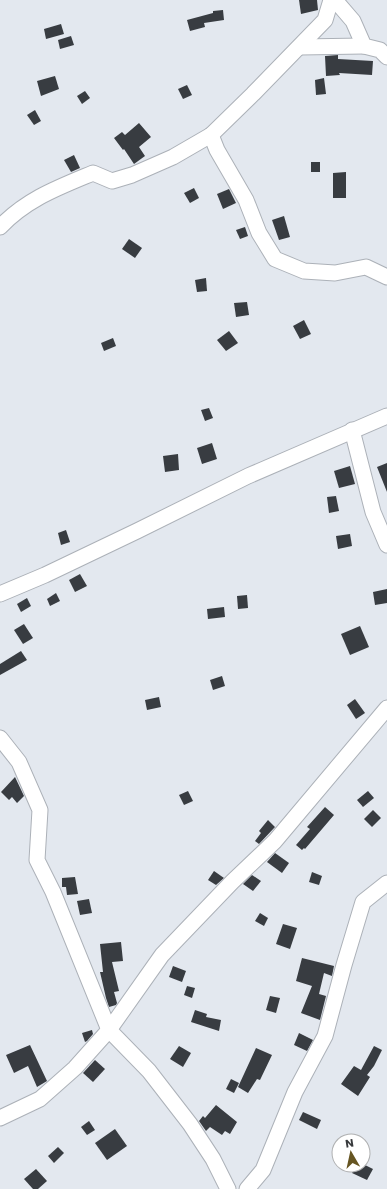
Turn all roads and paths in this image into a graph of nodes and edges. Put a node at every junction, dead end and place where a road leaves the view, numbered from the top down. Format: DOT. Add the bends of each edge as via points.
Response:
graph roads {
  1 [pos="331,0"];
  2 [pos="335,0"];
  3 [pos="364,46"];
  4 [pos="300,47"];
  5 [pos="387,57"];
  6 [pos="211,135"];
  7 [pos="0,227"];
  8 [pos="387,277"];
  9 [pos="387,416"];
  10 [pos="352,430"];
  11 [pos="387,545"];
  12 [pos="0,594"];
  13 [pos="387,708"];
  14 [pos="0,738"];
  15 [pos="387,883"];
  16 [pos="109,1030"];
  17 [pos="0,1118"];
  18 [pos="228,1189"];
  19 [pos="247,1189"];
  1 -- 4 [label="street" via="325,20"];
  2 -- 3 [label="street" via="353,21"];
  3 -- 4 [label="street"];
  3 -- 5 [label="street" via="380,50"];
  4 -- 6 [label="street"];
  6 -- 7 [label="street" via="173,157 132,175 112,181 93,173 44,194 11,215"];
  6 -- 8 [label="street" via="246,200 259,233 275,259 304,271 335,273 366,267"];
  9 -- 10 [label="street"];
  10 -- 11 [label="street" via="372,512"];
  10 -- 12 [label="street" via="248,476 45,575"];
  13 -- 16 [label="street" via="275,841 162,955"];
  14 -- 16 [label="street" via="19,762 40,810 37,860 53,892"];
  15 -- 19 [label="street" via="363,902 325,1036 295,1092 263,1170"];
  16 -- 17 [label="street" via="75,1068 40,1099"];
  16 -- 18 [label="street" via="149,1071 190,1124 213,1159"];
}
